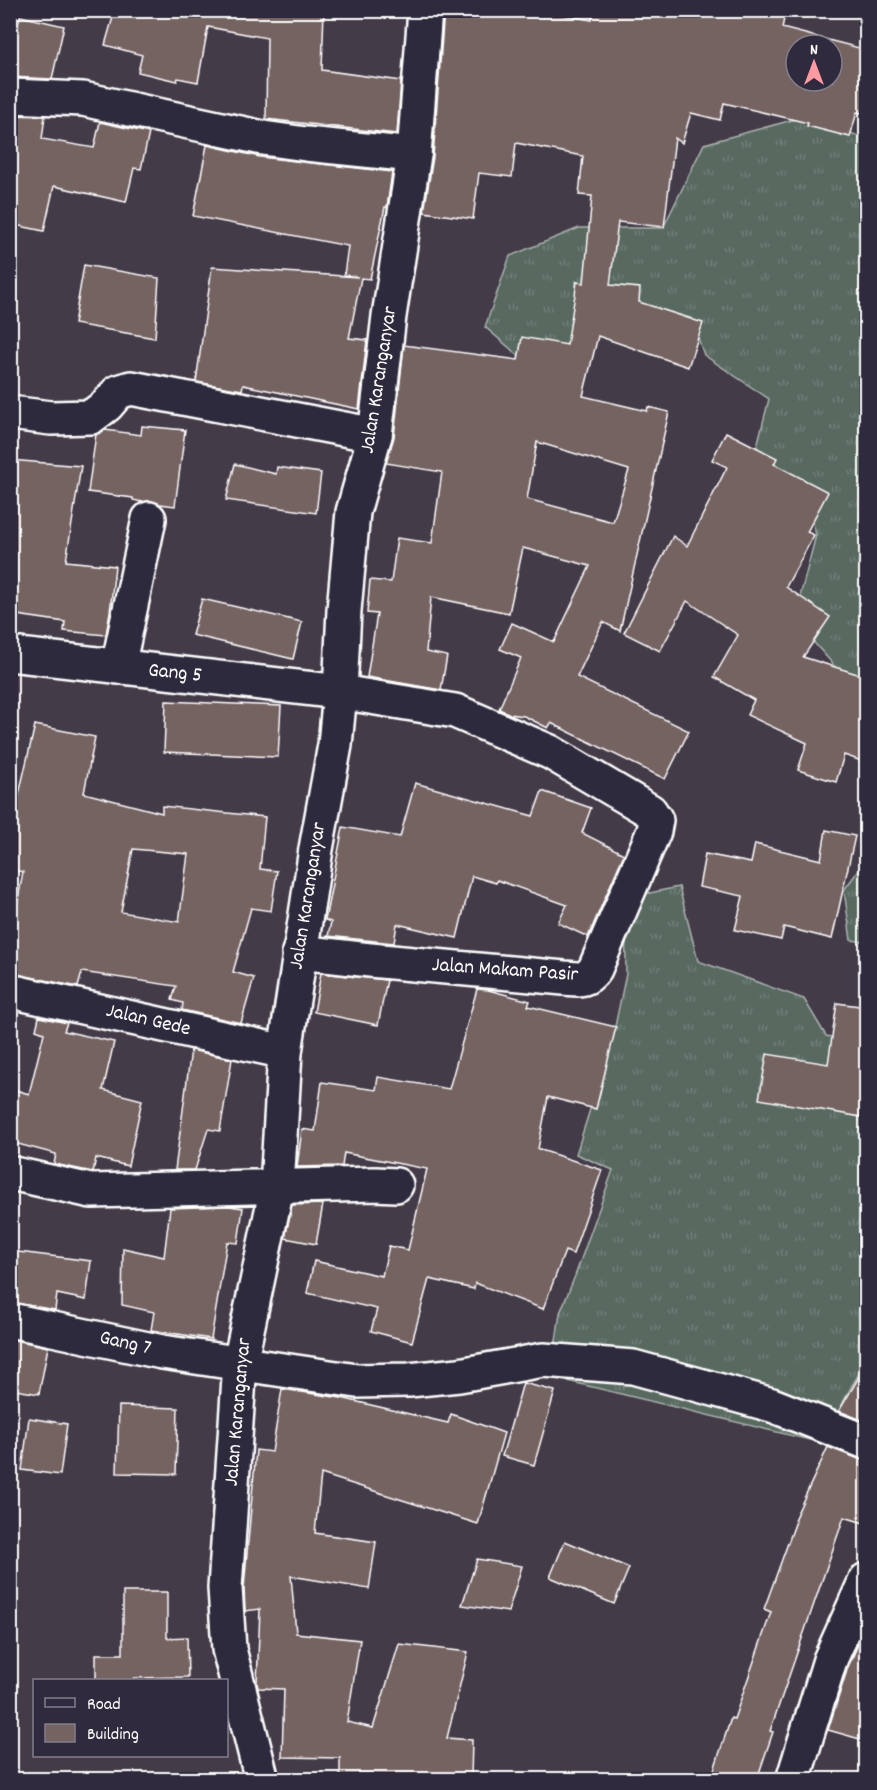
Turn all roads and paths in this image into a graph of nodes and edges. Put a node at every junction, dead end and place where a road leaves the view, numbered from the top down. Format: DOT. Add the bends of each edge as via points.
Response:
graph roads {
  1 [pos="425,10"];
  2 [pos="10,96"];
  3 [pos="414,155"];
  4 [pos="10,413"];
  5 [pos="375,435"];
  6 [pos="149,519"];
  7 [pos="10,654"];
  8 [pos="118,667"];
  9 [pos="340,692"];
  10 [pos="299,952"];
  11 [pos="10,991"];
  12 [pos="285,1052"];
  13 [pos="10,1173"];
  14 [pos="396,1185"];
  15 [pos="277,1187"];
  16 [pos="10,1320"];
  17 [pos="240,1363"];
  18 [pos="867,1442"];
  19 [pos="867,1580"];
  20 [pos="262,1779"];
  21 [pos="793,1779"];
  1 -- 3 [label="street, Jalan Karanganyar"];
  2 -- 3 [label="street" via="83,99 262,138"];
  3 -- 5 [label="street, Jalan Karanganyar"];
  4 -- 5 [label="street" via="91,417 118,392 131,388"];
  5 -- 9 [label="street, Jalan Karanganyar" via="353,512"];
  6 -- 8 [label="street"];
  7 -- 8 [label="street, Gang 5"];
  8 -- 9 [label="street, Gang 5"];
  9 -- 10 [label="street, Jalan Karanganyar" via="335,745"];
  9 -- 10 [label="street, Jalan Makam Pasir" via="455,711 550,752 650,812 656,825 595,969 588,977 516,974"];
  10 -- 12 [label="street, Jalan Karanganyar"];
  11 -- 12 [label="street, Jalan Gede"];
  12 -- 15 [label="street, Jalan Karanganyar"];
  13 -- 15 [label="street" via="91,1191"];
  14 -- 15 [label="street"];
  15 -- 17 [label="street, Jalan Karanganyar"];
  16 -- 17 [label="street, Gang 7" via="162,1352"];
  17 -- 18 [label="street, Gang 7" via="357,1381 459,1375 543,1360 633,1367 772,1405"];
  17 -- 20 [label="street, Jalan Karanganyar" via="226,1612 229,1649"];
  19 -- 21 [label="street" via="830,1660"];
}
